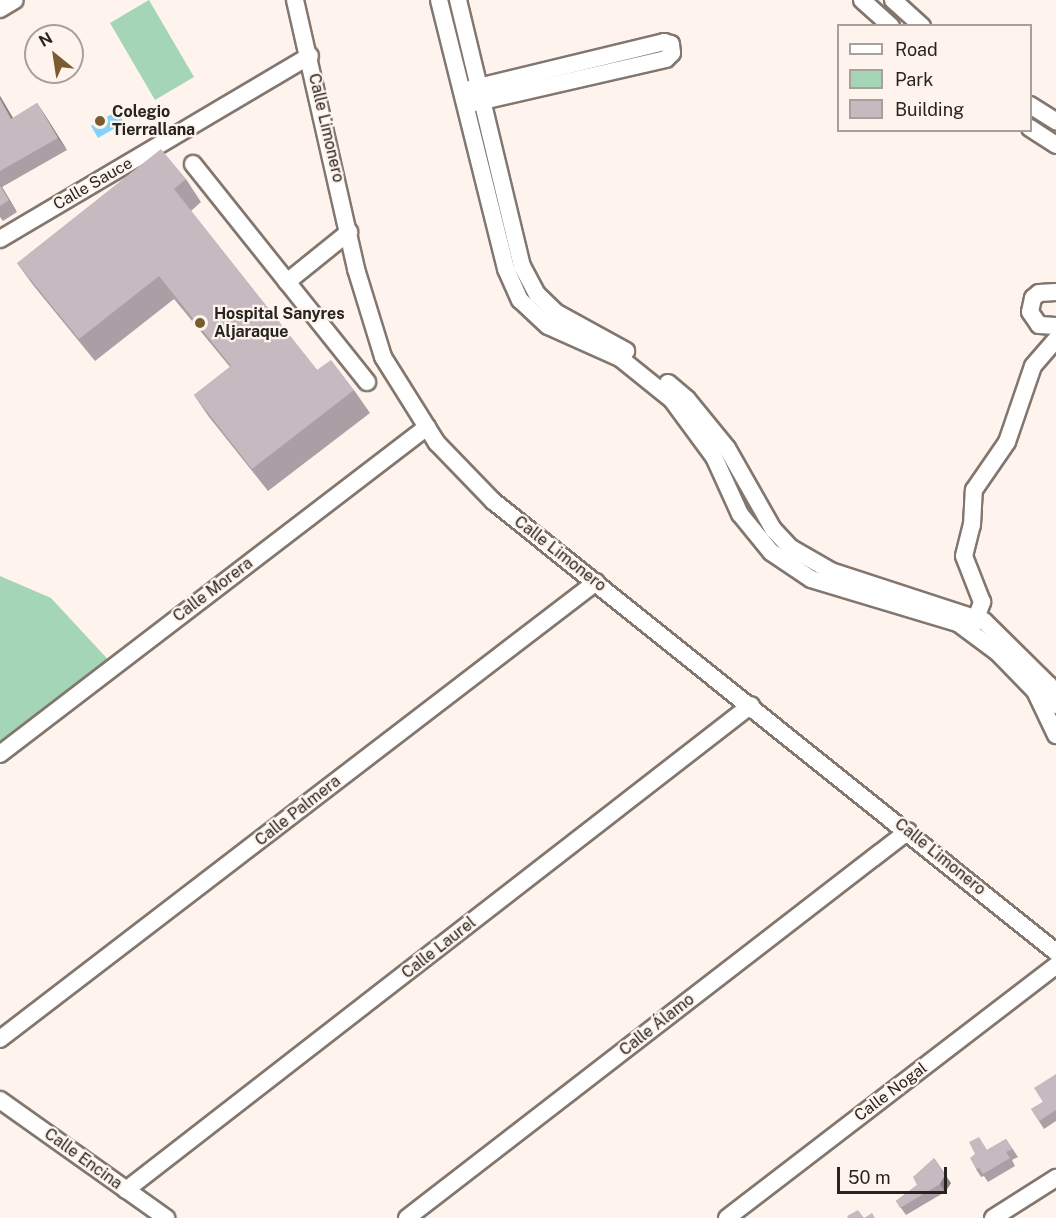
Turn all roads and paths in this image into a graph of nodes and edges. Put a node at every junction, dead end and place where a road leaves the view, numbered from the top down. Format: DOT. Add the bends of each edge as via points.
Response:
graph roads {
  1 [pos="15,0"];
  2 [pos="295,0"];
  3 [pos="439,0"];
  4 [pos="458,0"];
  5 [pos="862,0"];
  6 [pos="893,0"];
  7 [pos="0,9"];
  8 [pos="889,24"];
  9 [pos="920,24"];
  10 [pos="310,56"];
  11 [pos="483,93"];
  12 [pos="463,98"];
  13 [pos="1032,106"];
  14 [pos="1056,122"];
  15 [pos="1032,129"];
  16 [pos="1056,145"];
  17 [pos="193,164"];
  18 [pos="349,232"];
  19 [pos="0,239"];
  20 [pos="287,282"];
  21 [pos="1056,292"];
  22 [pos="1056,326"];
  23 [pos="1056,340"];
  24 [pos="367,382"];
  25 [pos="427,427"];
  26 [pos="596,582"];
  27 [pos="973,625"];
  28 [pos="751,705"];
  29 [pos="1056,705"];
  30 [pos="1056,735"];
  31 [pos="0,754"];
  32 [pos="908,831"];
  33 [pos="1056,952"];
  34 [pos="1056,966"];
  35 [pos="0,1039"];
  36 [pos="0,1100"];
  37 [pos="1056,1178"];
  38 [pos="126,1191"];
  39 [pos="166,1218"];
  40 [pos="407,1218"];
  41 [pos="727,1218"];
  42 [pos="993,1218"];
  1 -- 7 [label="street"];
  2 -- 10 [label="street, Calle Limonero"];
  3 -- 12 [label="street"];
  4 -- 11 [label="street"];
  5 -- 8 [label="street"];
  6 -- 9 [label="street"];
  10 -- 18 [label="street, Calle Limonero"];
  10 -- 19 [label="street, Calle Sauce"];
  11 -- 11 [label="street" via="666,58 672,53 671,44 664,42"];
  11 -- 12 [label="street"];
  11 -- 27 [label="street" via="522,266 537,294 556,313 624,350 687,399 727,448 773,529 791,548 831,571"];
  12 -- 27 [label="street" via="506,270 520,300 548,326 620,358 672,400 714,457 740,514 771,552 811,579"];
  13 -- 14 [label="street"];
  15 -- 16 [label="street"];
  17 -- 20 [label="street"];
  18 -- 20 [label="street"];
  18 -- 25 [label="street, Calle Limonero" via="383,357"];
  20 -- 24 [label="street"];
  21 -- 22 [label="street" via="1039,293 1033,298 1030,312 1039,325"];
  23 -- 27 [label="street" via="1033,366 1007,442 974,490 972,525 964,555 982,602"];
  25 -- 26 [label="street, Calle Limonero" via="437,443 493,501"];
  25 -- 31 [label="street, Calle Morera"];
  26 -- 28 [label="street, Calle Limonero"];
  26 -- 35 [label="street, Calle Palmera"];
  27 -- 29 [label="street" via="1016,649 1048,685"];
  27 -- 30 [label="street" via="1035,691"];
  28 -- 32 [label="street, Calle Limonero"];
  28 -- 38 [label="street, Calle Laurel"];
  32 -- 33 [label="street, Calle Limonero"];
  32 -- 40 [label="street, Calle Álamo"];
  34 -- 41 [label="street, Calle Nogal"];
  36 -- 38 [label="street, Calle Encina"];
  37 -- 42 [label="street"];
  38 -- 39 [label="street, Calle Encina"];
}
